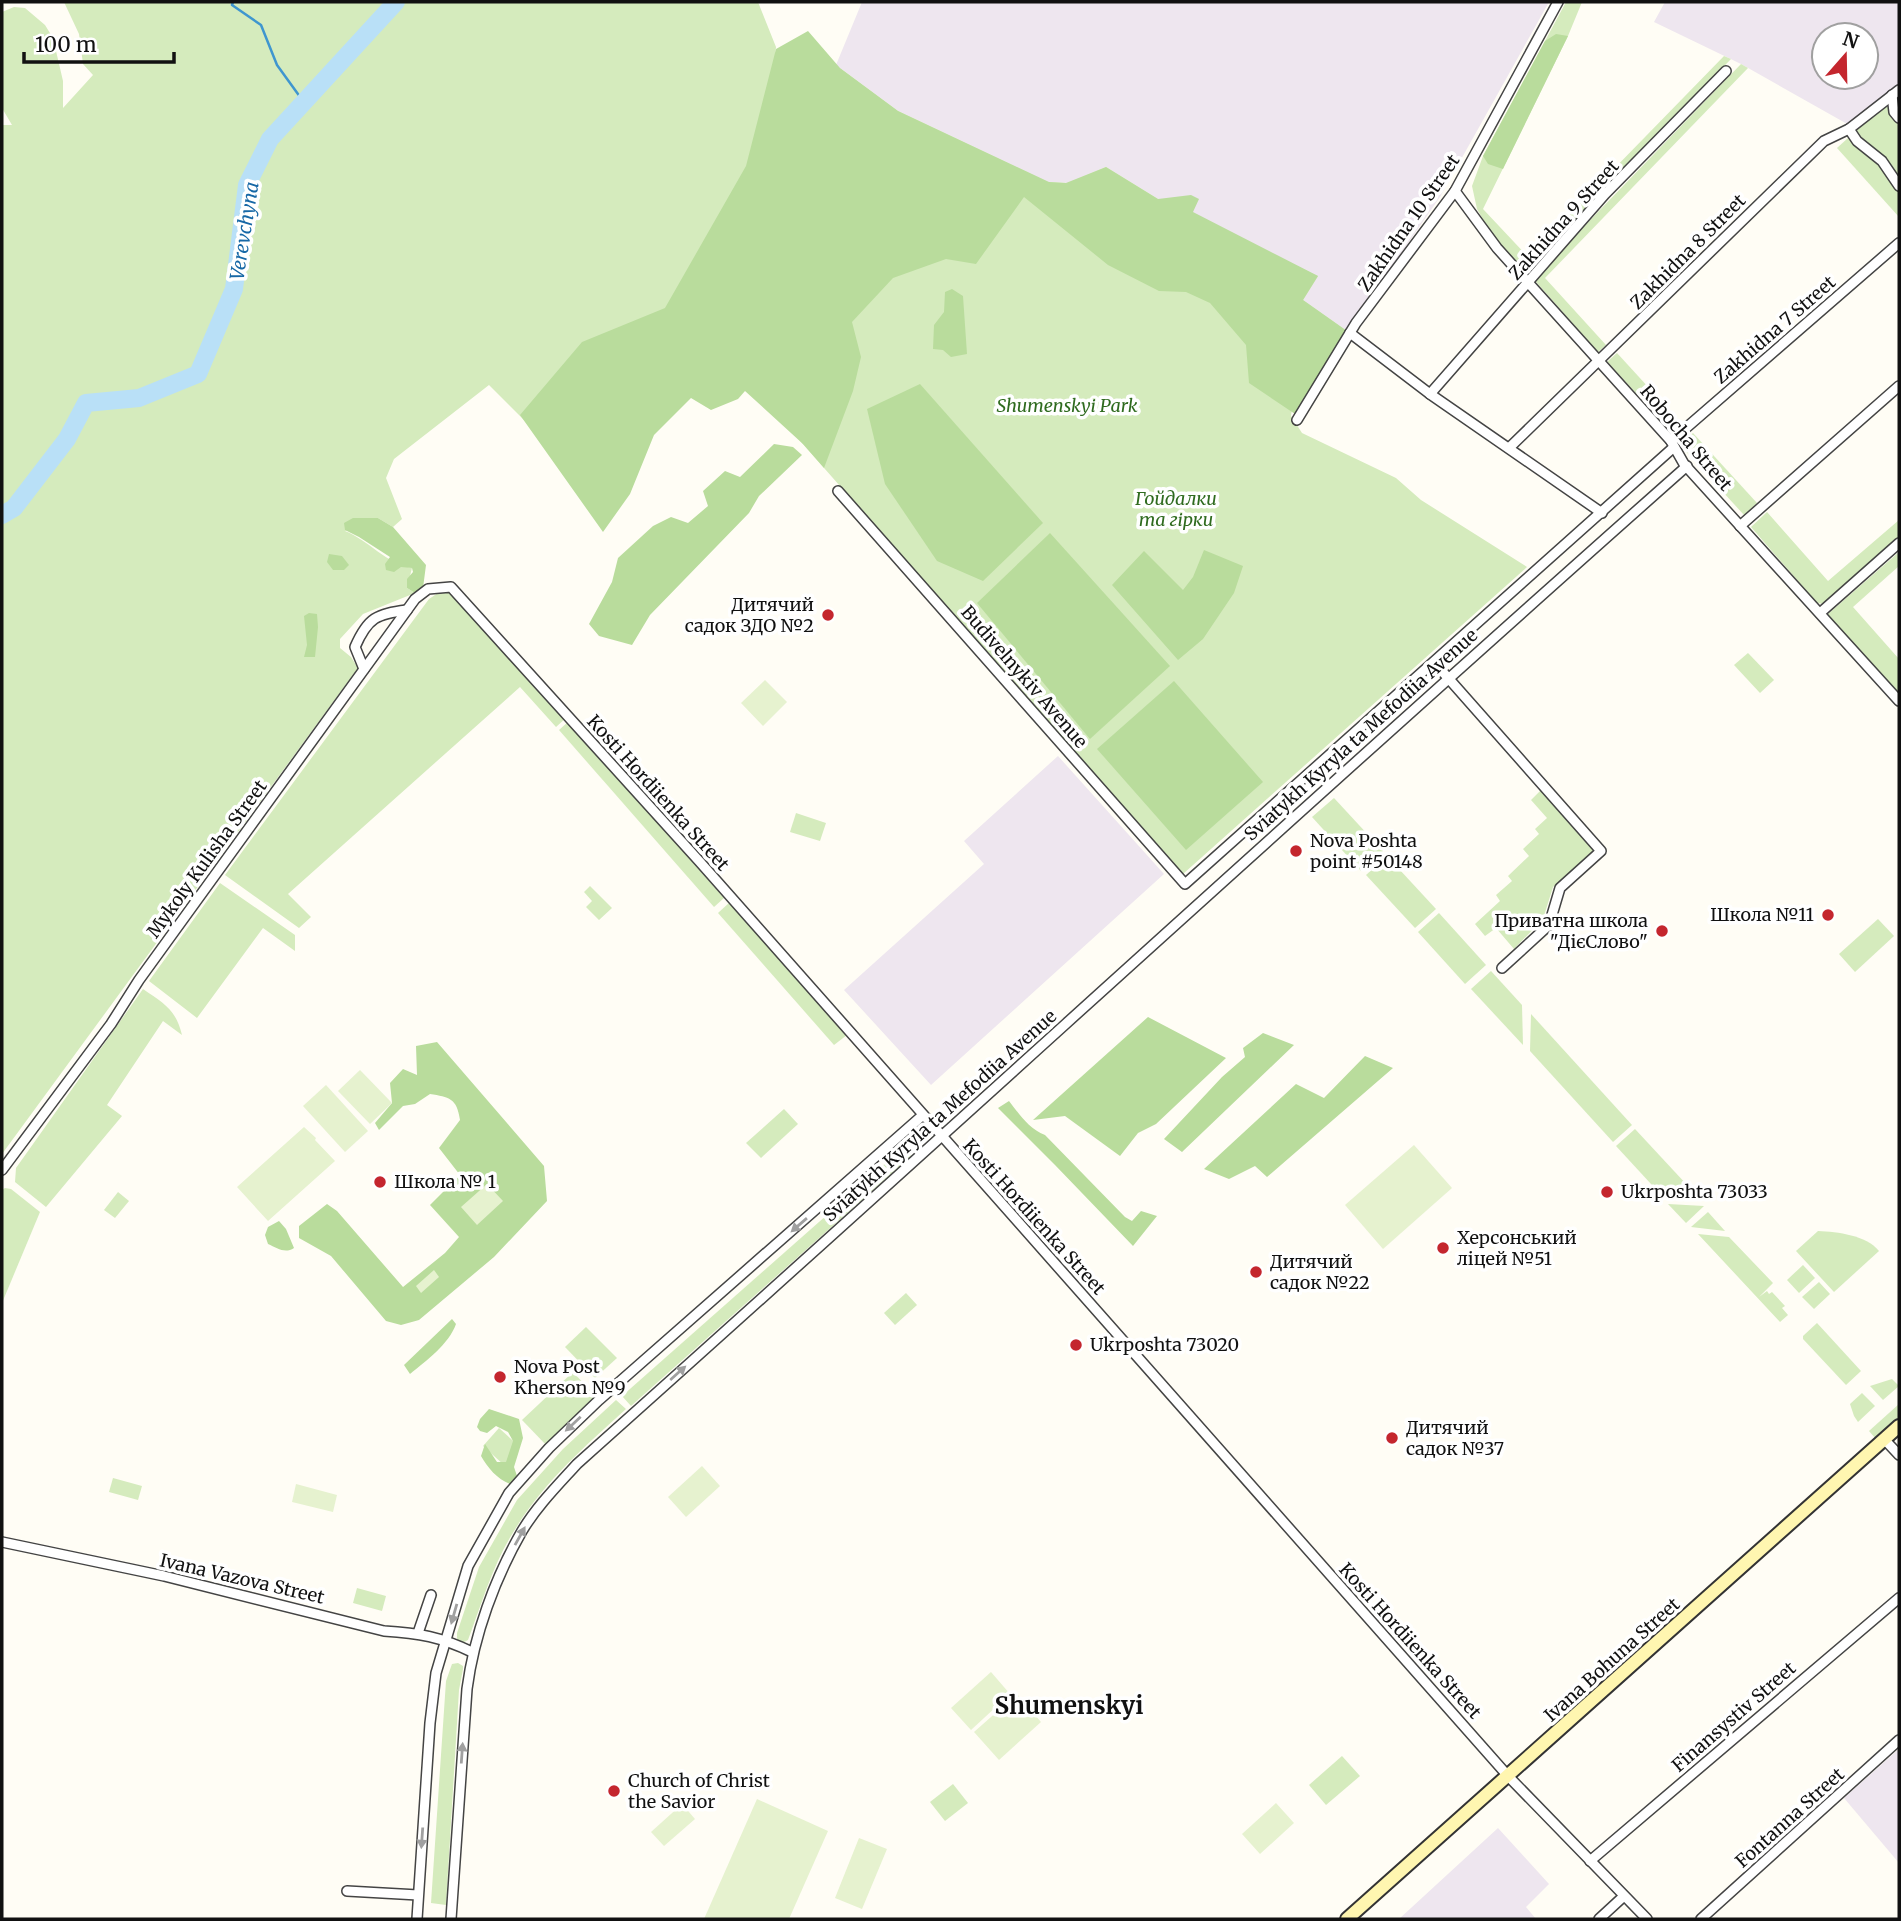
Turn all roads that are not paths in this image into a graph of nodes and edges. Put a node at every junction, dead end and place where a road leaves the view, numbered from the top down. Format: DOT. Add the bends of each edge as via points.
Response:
graph roads {
  1 [pos="1558,2"];
  2 [pos="1726,71"];
  3 [pos="1896,93"];
  4 [pos="1899,118"];
  5 [pos="1849,129"];
  6 [pos="1899,186"];
  7 [pos="1455,191"];
  8 [pos="1899,243"];
  9 [pos="1529,281"];
  10 [pos="1350,333"];
  11 [pos="1600,361"];
  12 [pos="1899,386"];
  13 [pos="1430,394"];
  14 [pos="1297,420"];
  15 [pos="1673,444"];
  16 [pos="1509,448"];
  17 [pos="1687,466"];
  18 [pos="838,491"];
  19 [pos="1602,513"];
  20 [pos="1740,526"];
  21 [pos="1899,543"];
  22 [pos="451,587"];
  23 [pos="407,610"];
  24 [pos="1820,613"];
  25 [pos="1434,662"];
  26 [pos="364,669"];
  27 [pos="1448,677"];
  28 [pos="1899,701"];
  29 [pos="1185,884"];
  30 [pos="1502,968"];
  31 [pos="923,1115"];
  32 [pos="942,1137"];
  33 [pos="2,1170"];
  34 [pos="1899,1426"];
  35 [pos="1884,1439"];
  36 [pos="1899,1455"];
  37 [pos="2,1542"];
  38 [pos="431,1595"];
  39 [pos="1899,1598"];
  40 [pos="418,1633"];
  41 [pos="447,1640"];
  42 [pos="472,1652"];
  43 [pos="1899,1740"];
  44 [pos="1508,1776"];
  45 [pos="1590,1861"];
  46 [pos="347,1891"];
  47 [pos="418,1895"];
  48 [pos="1624,1896"];
  49 [pos="417,1919"];
  50 [pos="451,1919"];
  51 [pos="1347,1919"];
  52 [pos="1599,1919"];
  53 [pos="1647,1919"];
  54 [pos="1701,1919"];
  1 -- 7 [label="street, Zakhidna 10 Street"];
  2 -- 9 [label="street, Zakhidna 9 Street" via="1605,194"];
  3 -- 4 [label="street" via="1894,112"];
  3 -- 5 [label="street, Zakhidna 8 Street"];
  5 -- 6 [label="street" via="1882,161"];
  5 -- 11 [label="street, Zakhidna 8 Street" via="1824,141"];
  7 -- 9 [label="street, Robocha Street" via="1497,248"];
  7 -- 10 [label="street, Zakhidna 10 Street"];
  8 -- 15 [label="street, Zakhidna 7 Street"];
  9 -- 11 [label="street, Robocha Street"];
  9 -- 13 [label="street, Zakhidna 9 Street"];
  10 -- 13 [label="street"];
  10 -- 14 [label="street, Zakhidna 10 Street"];
  11 -- 15 [label="street, Robocha Street"];
  11 -- 16 [label="street, Zakhidna 8 Street"];
  12 -- 20 [label="street"];
  13 -- 16 [label="street"];
  15 -- 17 [label="street, Robocha Street"];
  15 -- 19 [label="street, Zakhidna 7 Street"];
  16 -- 19 [label="street"];
  17 -- 20 [label="street, Robocha Street"];
  17 -- 27 [label="street, Sviatykh Kyryla ta Mefodiia Avenue"];
  18 -- 29 [label="street, Budivelnykiv Avenue"];
  19 -- 25 [label="street, Zakhidna 7 Street"];
  20 -- 24 [label="street, Robocha Street"];
  21 -- 24 [label="street"];
  22 -- 23 [label="street, Mykoly Kulisha Street" via="422,593"];
  22 -- 31 [label="street, Kosti Hordiienka Street"];
  23 -- 26 [label="street, Mykoly Kulisha Street"];
  23 -- 26 [label="street" via="380,614 363,627 355,646"];
  24 -- 28 [label="street, Robocha Street"];
  25 -- 27 [label="street"];
  25 -- 29 [label="street, Zakhidna 7 Street"];
  26 -- 33 [label="street, Mykoly Kulisha Street"];
  27 -- 30 [label="street" via="1601,851 1560,888 1549,925"];
  27 -- 32 [label="street, Sviatykh Kyryla ta Mefodiia Avenue"];
  31 -- 32 [label="street, Kosti Hordiienka Street"];
  31 -- 41 [label="street, Sviatykh Kyryla ta Mefodiia Avenue, one-way" via="548,1448 509,1493 468,1566"];
  42 -- 32 [label="street, Sviatykh Kyryla ta Mefodiia Avenue, one-way" via="503,1570 545,1499"];
  32 -- 44 [label="street, Kosti Hordiienka Street"];
  34 -- 35 [label="street, Ivana Bohuna Street"];
  35 -- 36 [label="street"];
  35 -- 44 [label="street, Ivana Bohuna Street"];
  37 -- 40 [label="street, Ivana Vazova Street" via="213,1587 384,1631"];
  38 -- 40 [label="street"];
  39 -- 45 [label="street, Finansystiv Street"];
  40 -- 41 [label="street, Ivana Vazova Street"];
  41 -- 42 [label="street, Ivana Vazova Street"];
  41 -- 47 [label="street, Sviatykh Kyryla ta Mefodiia Avenue, one-way" via="436,1673 430,1723"];
  50 -- 42 [label="street, Sviatykh Kyryla ta Mefodiia Avenue, one-way"];
  43 -- 54 [label="street, Fontanna Street"];
  44 -- 45 [label="street, Kosti Hordiienka Street"];
  44 -- 51 [label="street, Ivana Bohuna Street"];
  45 -- 48 [label="street"];
  46 -- 47 [label="street"];
  47 -- 49 [label="street, Sviatykh Kyryla ta Mefodiia Avenue"];
  48 -- 52 [label="street"];
  48 -- 53 [label="street"];
}
